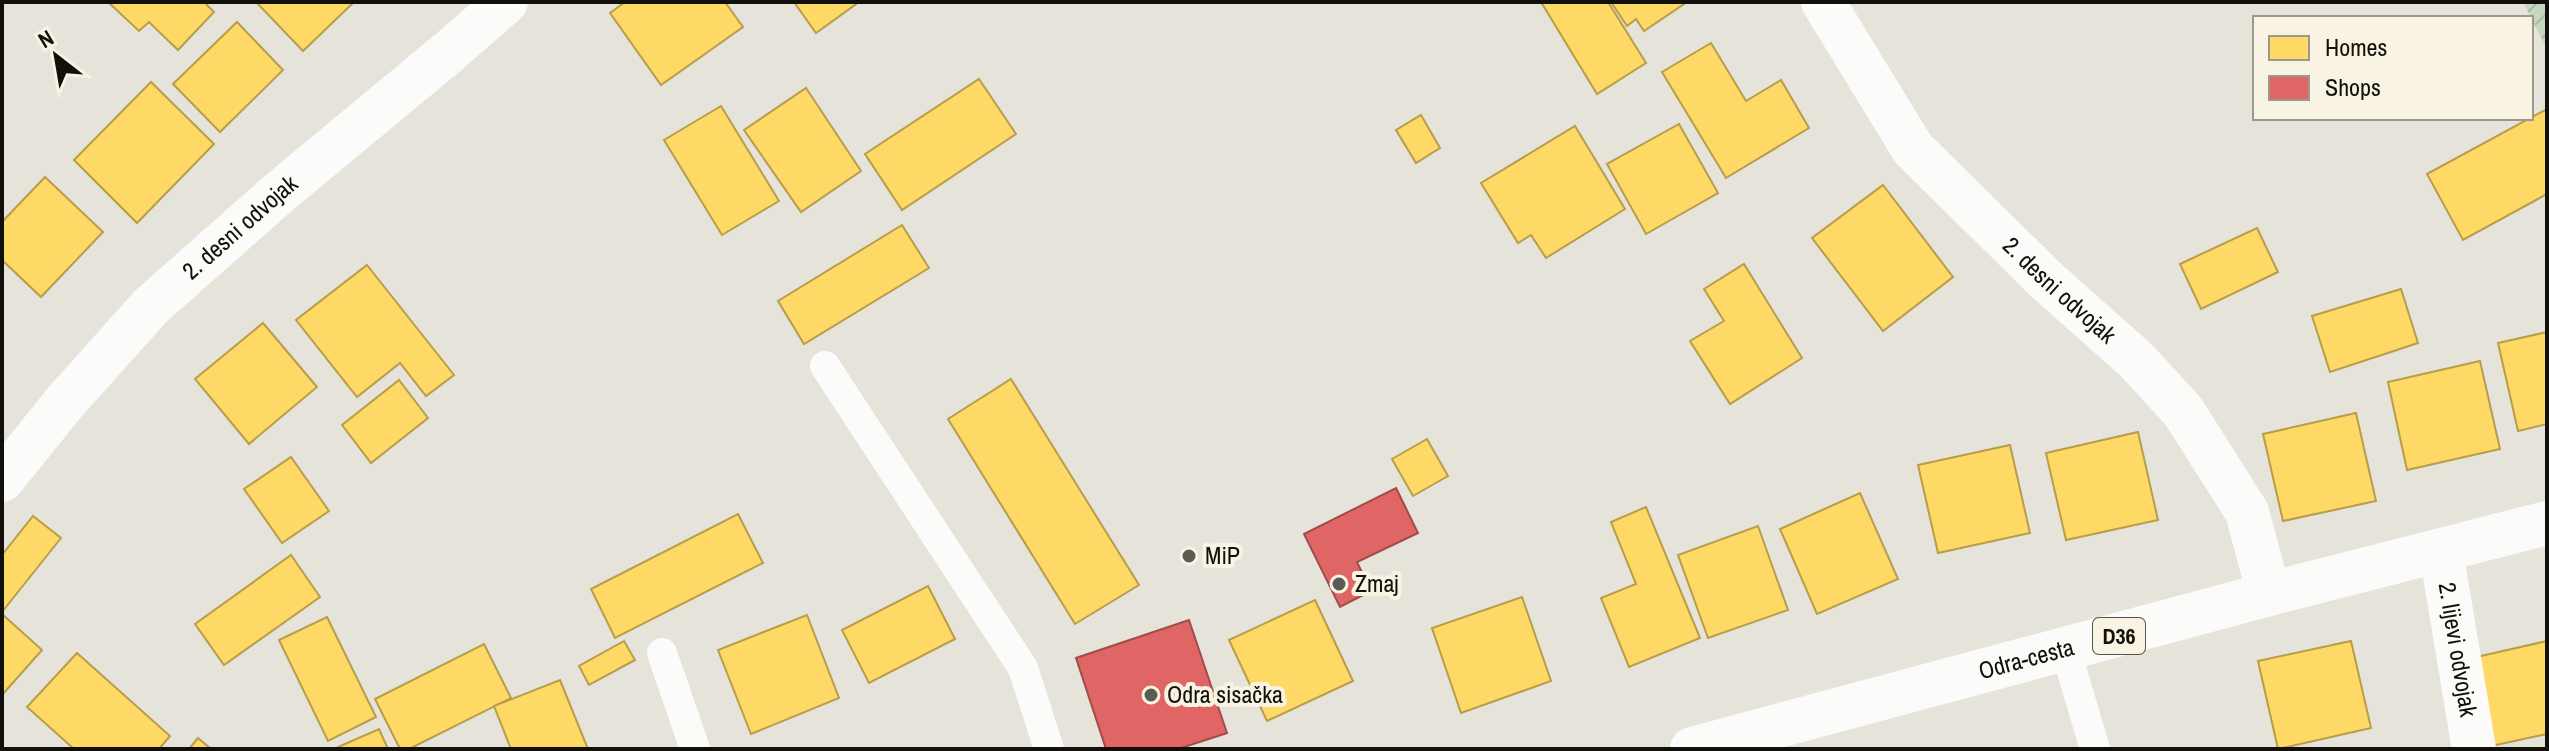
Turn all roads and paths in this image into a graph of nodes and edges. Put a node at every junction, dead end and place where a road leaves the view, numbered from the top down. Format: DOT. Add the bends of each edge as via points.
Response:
graph roads {
  1 [pos="506,2"];
  2 [pos="1823,2"];
  3 [pos="825,366"];
  4 [pos="2,480"];
  5 [pos="2547,523"];
  6 [pos="2441,551"];
  7 [pos="2269,594"];
  8 [pos="2066,651"];
  9 [pos="662,653"];
  10 [pos="695,749"];
  11 [pos="1049,749"];
  12 [pos="1692,749"];
  13 [pos="2095,749"];
  14 [pos="2474,749"];
  1 -- 4 [label="street, 2. desni odvojak" via="151,306"];
  2 -- 7 [label="street, 2. desni odvojak" via="1913,149 2183,411 2247,512"];
  3 -- 11 [label="lane" via="1023,668"];
  5 -- 6 [label="street, Odra-cesta / D36"];
  6 -- 7 [label="street, Odra-cesta / D36"];
  6 -- 14 [label="street, 2. lijevi odvojak"];
  7 -- 8 [label="street, Odra-cesta / D36"];
  8 -- 12 [label="street, Odra-cesta / D36"];
  8 -- 13 [label="lane"];
  9 -- 10 [label="lane"];
}
